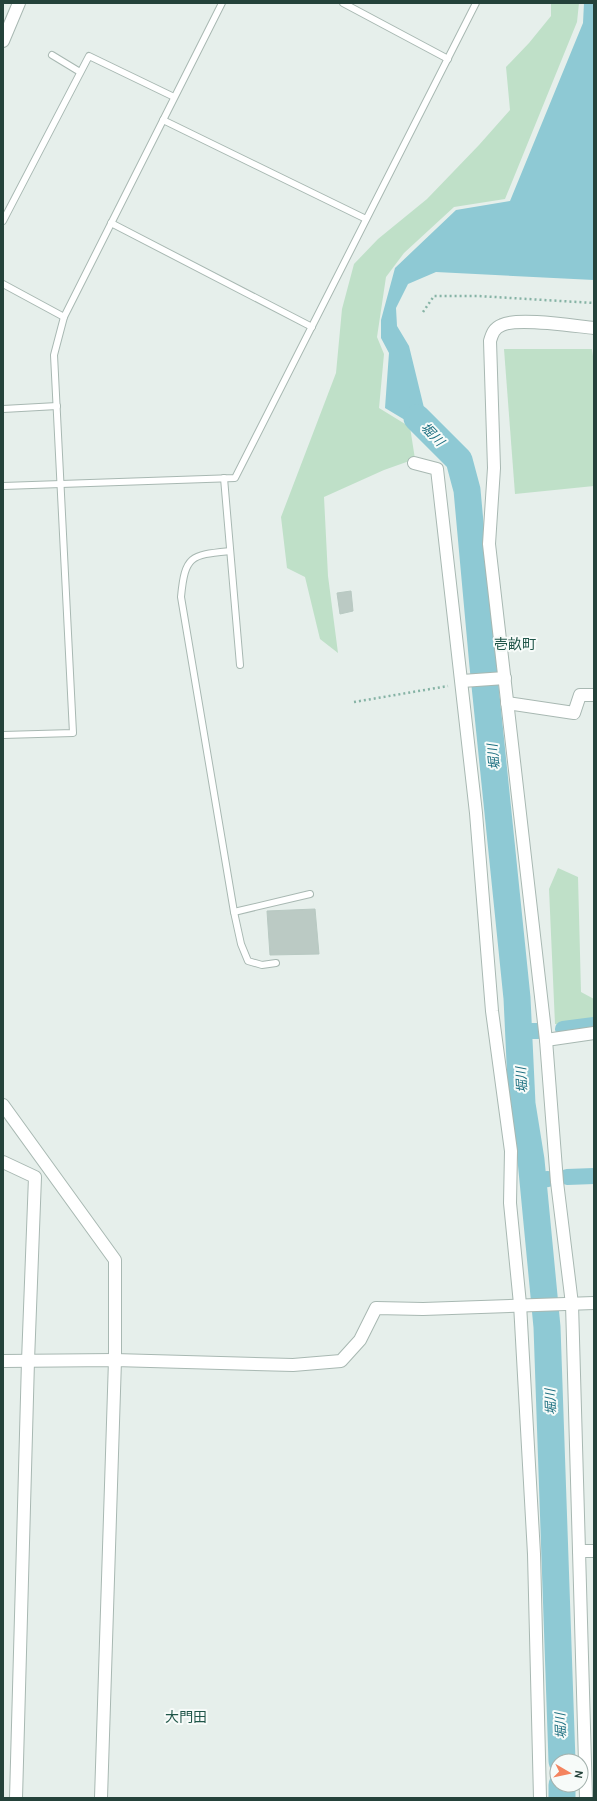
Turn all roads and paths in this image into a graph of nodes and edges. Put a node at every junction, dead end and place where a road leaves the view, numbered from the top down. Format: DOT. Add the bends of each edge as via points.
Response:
graph roads {
  1 [pos="20,3"];
  2 [pos="222,3"];
  3 [pos="342,3"];
  4 [pos="476,3"];
  5 [pos="3,41"];
  6 [pos="52,55"];
  7 [pos="448,58"];
  8 [pos="80,72"];
  9 [pos="174,97"];
  10 [pos="163,120"];
  11 [pos="366,220"];
  12 [pos="3,221"];
  13 [pos="111,223"];
  14 [pos="3,284"];
  15 [pos="594,303"];
  16 [pos="423,312"];
  17 [pos="64,317"];
  18 [pos="312,327"];
  19 [pos="594,328"];
  20 [pos="57,406"];
  21 [pos="3,409"];
  22 [pos="414,463"];
  23 [pos="224,478"];
  24 [pos="61,484"];
  25 [pos="3,486"];
  26 [pos="230,551"];
  27 [pos="240,665"];
  28 [pos="505,678"];
  29 [pos="462,681"];
  30 [pos="594,695"];
  31 [pos="354,702"];
  32 [pos="508,703"];
  33 [pos="3,734"];
  34 [pos="310,894"];
  35 [pos="234,912"];
  36 [pos="276,963"];
  37 [pos="594,1033"];
  38 [pos="546,1040"];
  39 [pos="3,1106"];
  40 [pos="3,1162"];
  41 [pos="594,1303"];
  42 [pos="520,1304"];
  43 [pos="572,1304"];
  44 [pos="115,1360"];
  45 [pos="3,1361"];
  46 [pos="28,1362"];
  47 [pos="579,1551"];
  48 [pos="594,1551"];
  49 [pos="16,1798"];
  50 [pos="101,1798"];
  51 [pos="540,1798"];
  52 [pos="586,1798"];
  1 -- 5 [label="street"];
  2 -- 9 [label="lane"];
  3 -- 7 [label="lane"];
  4 -- 7 [label="lane"];
  6 -- 8 [label="lane"];
  7 -- 11 [label="lane"];
  8 -- 9 [label="lane" via="89,56"];
  8 -- 12 [label="lane"];
  9 -- 10 [label="lane"];
  10 -- 11 [label="lane"];
  10 -- 13 [label="lane"];
  11 -- 18 [label="lane"];
  13 -- 17 [label="lane"];
  13 -- 18 [label="lane"];
  14 -- 17 [label="lane"];
  15 -- 16 [label="path" via="434,296"];
  17 -- 20 [label="lane" via="54,355"];
  18 -- 23 [label="lane" via="235,478"];
  19 -- 28 [label="street" via="518,321 500,325 490,342 494,468 489,544"];
  20 -- 21 [label="lane"];
  20 -- 24 [label="lane"];
  22 -- 29 [label="street" via="437,469"];
  23 -- 24 [label="lane"];
  23 -- 26 [label="lane"];
  24 -- 25 [label="lane"];
  24 -- 33 [label="lane" via="73,733"];
  26 -- 27 [label="lane"];
  26 -- 35 [label="lane" via="202,554 190,561 183,575 181,596"];
  28 -- 29 [label="street"];
  28 -- 32 [label="street"];
  29 -- 31 [label="path" via="456,685"];
  29 -- 42 [label="street" via="476,812 492,1011 511,1151 510,1203"];
  30 -- 32 [label="street" via="580,695 574,713"];
  32 -- 38 [label="street"];
  34 -- 35 [label="lane"];
  35 -- 36 [label="lane" via="241,944 248,961 262,965"];
  37 -- 38 [label="street"];
  38 -- 43 [label="street" via="557,1182"];
  39 -- 44 [label="street" via="115,1260"];
  40 -- 46 [label="street" via="35,1177"];
  41 -- 43 [label="street"];
  42 -- 43 [label="street"];
  42 -- 44 [label="street" via="423,1309 376,1308 360,1340 341,1361 293,1365"];
  42 -- 51 [label="street" via="534,1554"];
  43 -- 47 [label="street"];
  44 -- 46 [label="street"];
  44 -- 50 [label="street"];
  45 -- 46 [label="street"];
  46 -- 49 [label="street"];
  47 -- 48 [label="street"];
  47 -- 52 [label="street"];
}
